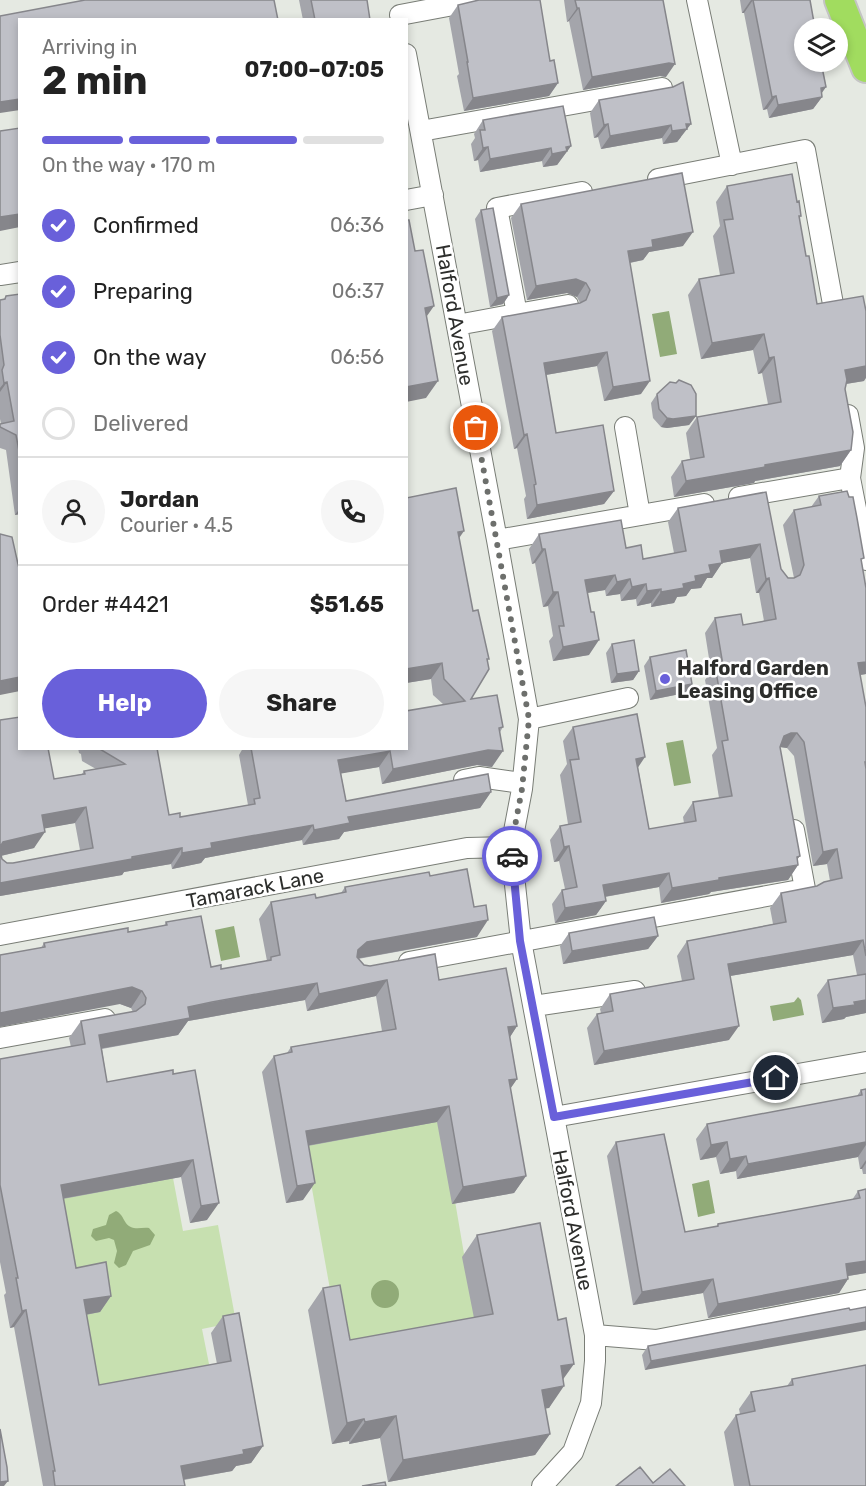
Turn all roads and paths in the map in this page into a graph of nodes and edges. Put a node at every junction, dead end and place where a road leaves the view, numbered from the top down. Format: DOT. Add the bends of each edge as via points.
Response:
graph roads {
  1 [pos="480,0"];
  2 [pos="697,0"];
  3 [pos="839,0"];
  4 [pos="860,0"];
  5 [pos="399,12"];
  6 [pos="866,43"];
  7 [pos="408,64"];
  8 [pos="866,68"];
  9 [pos="662,88"];
  10 [pos="421,131"];
  11 [pos="732,165"];
  12 [pos="638,182"];
  13 [pos="602,189"];
  14 [pos="433,195"];
  15 [pos="408,200"];
  16 [pos="18,272"];
  17 [pos="0,275"];
  18 [pos="833,304"];
  19 [pos="568,305"];
  20 [pos="517,314"];
  21 [pos="457,325"];
  22 [pos="845,403"];
  23 [pos="625,427"];
  24 [pos="850,478"];
  25 [pos="765,493"];
  26 [pos="640,515"];
  27 [pos="769,515"];
  28 [pos="497,540"];
  29 [pos="866,560"];
  30 [pos="628,698"];
  31 [pos="529,719"];
  32 [pos="522,783"];
  33 [pos="447,784"];
  34 [pos="790,807"];
  35 [pos="511,847"];
  36 [pos="0,935"];
  37 [pos="520,941"];
  38 [pos="392,965"];
  39 [pos="653,988"];
  40 [pos="534,1006"];
  41 [pos="122,1016"];
  42 [pos="0,1038"];
  43 [pos="866,1062"];
  44 [pos="554,1117"];
  45 [pos="866,1300"];
  46 [pos="595,1335"];
  47 [pos="542,1486"];
  1 -- 5 [label="street"];
  2 -- 11 [label="street"];
  3 -- 8 [label="highway"];
  4 -- 6 [label="highway"];
  7 -- 10 [label="street, Halford Avenue"];
  9 -- 10 [label="street"];
  10 -- 14 [label="street, Halford Avenue"];
  11 -- 12 [label="street"];
  11 -- 18 [label="street" via="806,150"];
  13 -- 20 [label="street" via="496,208"];
  14 -- 15 [label="street"];
  14 -- 21 [label="street, Halford Avenue"];
  16 -- 17 [label="street"];
  19 -- 20 [label="street"];
  20 -- 21 [label="street"];
  21 -- 28 [label="street, Halford Avenue"];
  22 -- 24 [label="street" via="854,448"];
  23 -- 26 [label="street"];
  24 -- 25 [label="street"];
  24 -- 29 [label="street"];
  25 -- 26 [label="street"];
  25 -- 27 [label="street"];
  26 -- 28 [label="street"];
  28 -- 31 [label="street, Halford Avenue"];
  30 -- 31 [label="street"];
  31 -- 32 [label="street, Halford Avenue"];
  32 -- 33 [label="street" via="479,777"];
  32 -- 35 [label="street, Halford Avenue"];
  34 -- 37 [label="street" via="804,889"];
  35 -- 36 [label="street, Tamarack Lane" via="467,848"];
  35 -- 37 [label="street, Halford Avenue"];
  37 -- 38 [label="street"];
  37 -- 40 [label="street, Halford Avenue"];
  39 -- 40 [label="street"];
  40 -- 44 [label="street, Halford Avenue"];
  41 -- 42 [label="street"];
  43 -- 44 [label="street"];
  44 -- 46 [label="street, Halford Avenue"];
  45 -- 46 [label="street" via="656,1340"];
  46 -- 47 [label="street, Halford Avenue" via="591,1403 573,1452"];
}
